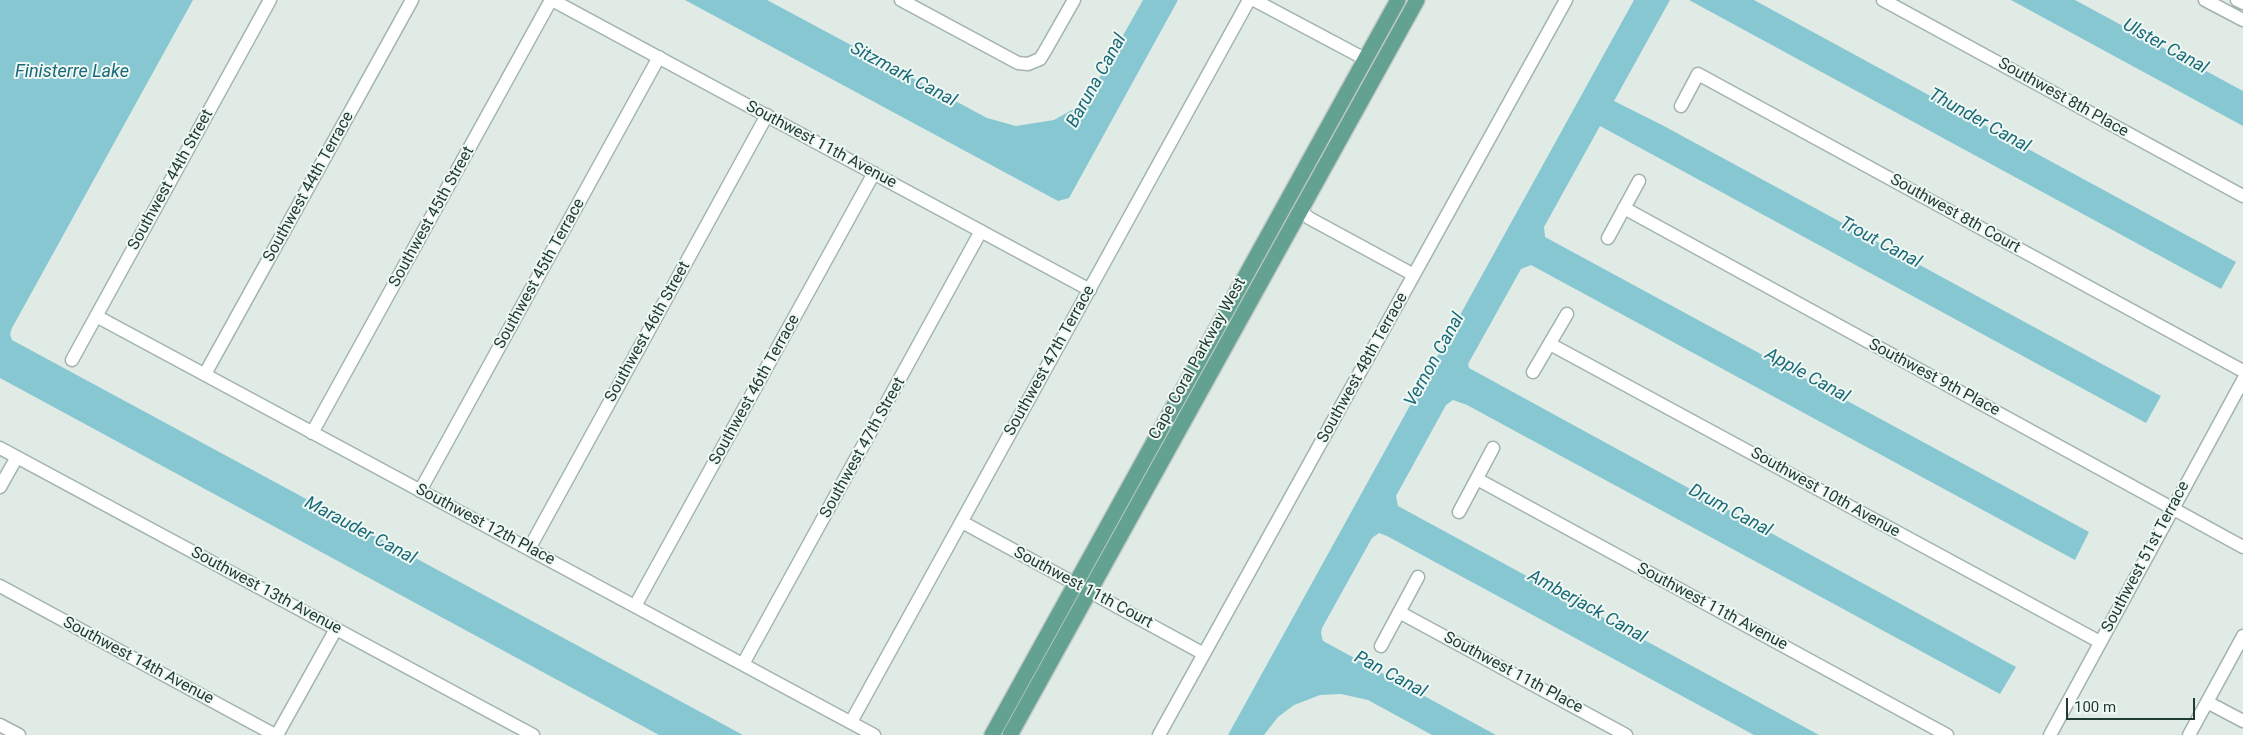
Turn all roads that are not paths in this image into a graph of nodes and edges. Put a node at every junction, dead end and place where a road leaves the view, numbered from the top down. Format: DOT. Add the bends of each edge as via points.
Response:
graph roads {
  1 [pos="270,0"];
  2 [pos="412,0"];
  3 [pos="552,0"];
  4 [pos="902,0"];
  5 [pos="1074,0"];
  6 [pos="1249,0"];
  7 [pos="1254,0"];
  8 [pos="1398,0"];
  9 [pos="1417,0"];
  10 [pos="1566,0"];
  11 [pos="1883,0"];
  12 [pos="2205,0"];
  13 [pos="2237,0"];
  14 [pos="2243,3"];
  15 [pos="2243,20"];
  16 [pos="659,57"];
  17 [pos="1365,60"];
  18 [pos="1343,100"];
  19 [pos="1681,106"];
  20 [pos="767,116"];
  21 [pos="874,174"];
  22 [pos="1639,180"];
  23 [pos="2243,196"];
  24 [pos="1624,208"];
  25 [pos="1300,210"];
  26 [pos="1280,215"];
  27 [pos="981,231"];
  28 [pos="1608,238"];
  29 [pos="1414,275"];
  30 [pos="1090,290"];
  31 [pos="1567,314"];
  32 [pos="96,316"];
  33 [pos="1241,318"];
  34 [pos="1550,344"];
  35 [pos="72,360"];
  36 [pos="1533,372"];
  37 [pos="2243,372"];
  38 [pos="205,374"];
  39 [pos="2243,380"];
  40 [pos="312,433"];
  41 [pos="0,448"];
  42 [pos="1493,448"];
  43 [pos="16,458"];
  44 [pos="1477,478"];
  45 [pos="0,488"];
  46 [pos="420,491"];
  47 [pos="2173,507"];
  48 [pos="1459,512"];
  49 [pos="962,522"];
  50 [pos="2243,547"];
  51 [pos="529,549"];
  52 [pos="1418,577"];
  53 [pos="1076,584"];
  54 [pos="0,586"];
  55 [pos="1090,592"];
  56 [pos="635,606"];
  57 [pos="1399,612"];
  58 [pos="336,629"];
  59 [pos="2243,636"];
  60 [pos="2100,642"];
  61 [pos="1381,646"];
  62 [pos="1204,654"];
  63 [pos="743,664"];
  64 [pos="2207,702"];
  65 [pos="2243,721"];
  66 [pos="850,722"];
  67 [pos="0,725"];
  68 [pos="19,735"];
  69 [pos="276,735"];
  70 [pos="533,735"];
  71 [pos="874,735"];
  72 [pos="992,735"];
  73 [pos="1010,735"];
  74 [pos="1159,735"];
  75 [pos="1626,735"];
  76 [pos="1947,735"];
  77 [pos="2050,735"];
  78 [pos="2189,735"];
  1 -- 32 [label="street, Southwest 44th Street"];
  2 -- 38 [label="street, Southwest 44th Terrace"];
  3 -- 16 [label="street, Southwest 11th Avenue"];
  3 -- 40 [label="street, Southwest 45th Street"];
  4 -- 5 [label="street" via="1018,62 1028,64 1040,59 1046,51"];
  6 -- 30 [label="street, Southwest 47th Terrace"];
  7 -- 17 [label="street"];
  8 -- 17 [label="main road, Cape Coral Parkway West"];
  9 -- 25 [label="main road, Cape Coral Parkway West"];
  10 -- 29 [label="street, Southwest 48th Terrace"];
  11 -- 23 [label="street, Southwest 8th Place"];
  12 -- 15 [label="street"];
  13 -- 14 [label="street"];
  16 -- 20 [label="street, Southwest 11th Avenue"];
  16 -- 46 [label="street, Southwest 45th Terrace"];
  17 -- 18 [label="main road, Cape Coral Parkway West"];
  18 -- 25 [label="main road" via="1341,120 1302,190"];
  18 -- 26 [label="main road, Cape Coral Parkway West"];
  19 -- 37 [label="street, Southwest 8th Court" via="1698,74"];
  20 -- 21 [label="street, Southwest 11th Avenue"];
  20 -- 51 [label="street, Southwest 46th Street"];
  21 -- 27 [label="street, Southwest 11th Avenue"];
  21 -- 56 [label="street, Southwest 46th Terrace"];
  22 -- 24 [label="street"];
  24 -- 28 [label="street"];
  24 -- 47 [label="street, Southwest 9th Place"];
  25 -- 29 [label="street"];
  25 -- 33 [label="main road, Cape Coral Parkway West"];
  26 -- 33 [label="main road" via="1283,224 1247,290"];
  26 -- 53 [label="main road, Cape Coral Parkway West"];
  27 -- 30 [label="street, Southwest 11th Avenue"];
  27 -- 63 [label="street, Southwest 47th Street"];
  29 -- 62 [label="street, Southwest 48th Terrace"];
  30 -- 49 [label="street, Southwest 47th Terrace"];
  31 -- 34 [label="street"];
  32 -- 35 [label="street, Southwest 44th Street"];
  32 -- 38 [label="street, Southwest 12th Place"];
  33 -- 55 [label="main road, Cape Coral Parkway West"];
  34 -- 36 [label="street"];
  34 -- 60 [label="street, Southwest 10th Avenue"];
  38 -- 40 [label="street, Southwest 12th Place"];
  39 -- 47 [label="street, Southwest 51st Terrace"];
  40 -- 46 [label="street, Southwest 12th Place"];
  41 -- 43 [label="street, Southwest 13th Avenue"];
  42 -- 44 [label="street"];
  43 -- 45 [label="street"];
  43 -- 58 [label="street, Southwest 13th Avenue"];
  44 -- 48 [label="street"];
  44 -- 76 [label="street, Southwest 11th Avenue"];
  46 -- 51 [label="street, Southwest 12th Place"];
  47 -- 50 [label="street, Southwest 9th Place"];
  47 -- 60 [label="street, Southwest 51st Terrace"];
  49 -- 53 [label="street, Southwest 11th Court"];
  49 -- 66 [label="street, Southwest 47th Terrace"];
  51 -- 56 [label="street, Southwest 12th Place"];
  52 -- 57 [label="street"];
  53 -- 55 [label="street, Southwest 11th Court"];
  53 -- 72 [label="main road, Cape Coral Parkway West"];
  54 -- 69 [label="street, Southwest 14th Avenue"];
  55 -- 62 [label="street, Southwest 11th Court"];
  55 -- 73 [label="main road, Cape Coral Parkway West"];
  56 -- 63 [label="street, Southwest 12th Place"];
  57 -- 61 [label="street"];
  57 -- 75 [label="street, Southwest 11th Place"];
  58 -- 69 [label="street"];
  58 -- 70 [label="street, Southwest 13th Avenue"];
  59 -- 64 [label="street"];
  60 -- 77 [label="street, Southwest 51st Terrace"];
  62 -- 74 [label="street, Southwest 48th Terrace"];
  63 -- 66 [label="street, Southwest 12th Place"];
  64 -- 65 [label="street"];
  64 -- 78 [label="street"];
  66 -- 71 [label="street, Southwest 12th Place"];
  67 -- 68 [label="street"];
}
